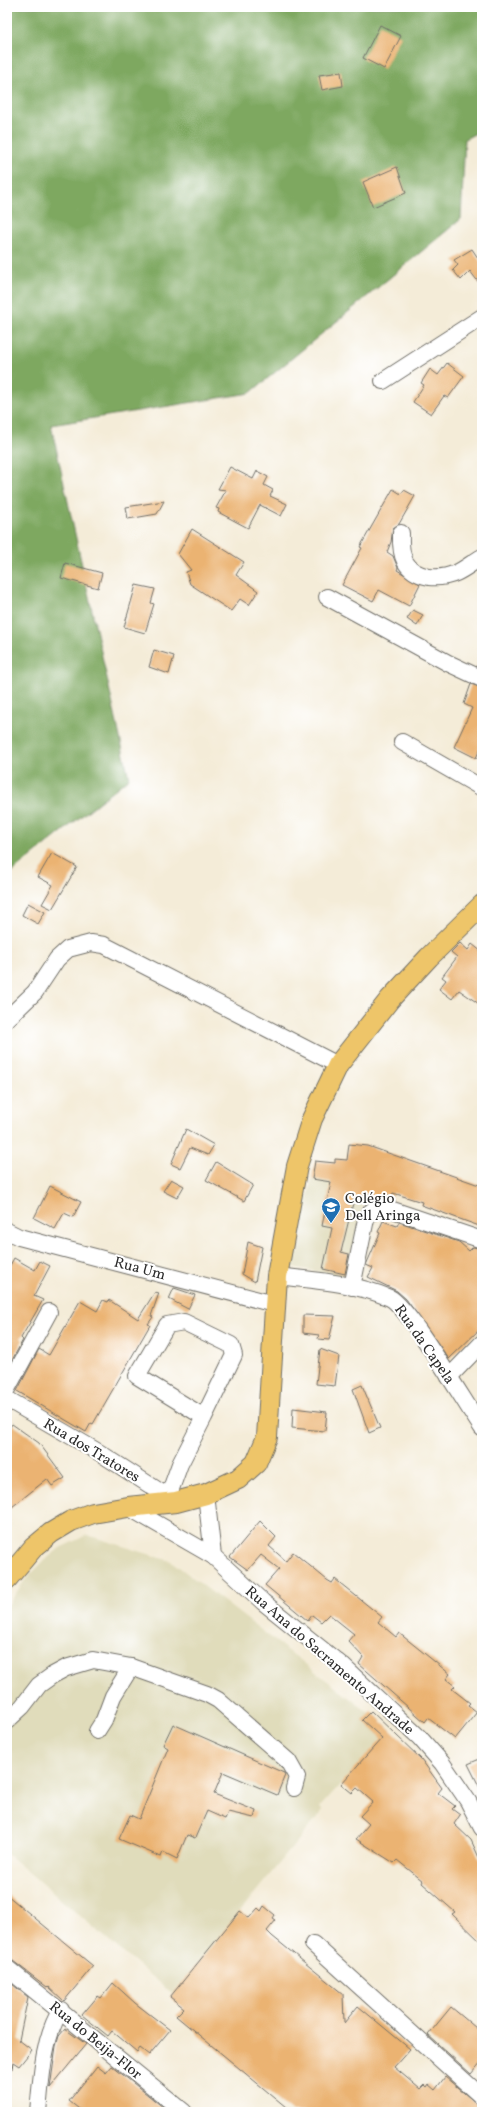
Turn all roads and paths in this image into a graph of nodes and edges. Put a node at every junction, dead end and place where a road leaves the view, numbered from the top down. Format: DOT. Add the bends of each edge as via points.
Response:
graph roads {
  1 [pos="482,317"];
  2 [pos="383,381"];
  3 [pos="401,533"];
  4 [pos="482,557"];
  5 [pos="327,597"];
  6 [pos="482,679"];
  7 [pos="402,742"];
  8 [pos="482,788"];
  9 [pos="482,904"];
  10 [pos="7,1019"];
  11 [pos="338,1066"];
  12 [pos="7,1231"];
  13 [pos="482,1240"];
  14 [pos="277,1276"];
  15 [pos="352,1287"];
  16 [pos="274,1304"];
  17 [pos="49,1312"];
  18 [pos="482,1343"];
  19 [pos="448,1377"];
  20 [pos="7,1389"];
  21 [pos="7,1399"];
  22 [pos="204,1417"];
  23 [pos="482,1428"];
  24 [pos="206,1494"];
  25 [pos="172,1499"];
  26 [pos="128,1507"];
  27 [pos="213,1556"];
  28 [pos="7,1580"];
  29 [pos="131,1667"];
  30 [pos="7,1721"];
  31 [pos="97,1731"];
  32 [pos="294,1788"];
  33 [pos="481,1822"];
  34 [pos="312,1944"];
  35 [pos="7,1968"];
  36 [pos="61,2010"];
  37 [pos="482,2097"];
  38 [pos="38,2112"];
  39 [pos="184,2112"];
  1 -- 2 [label="street"];
  3 -- 4 [label="street" via="400,547 404,560 411,570 421,575 438,578 455,574"];
  5 -- 6 [label="street"];
  7 -- 8 [label="street"];
  9 -- 11 [label="main road" via="390,999"];
  10 -- 11 [label="street" via="35,992 57,959 68,949 91,944 104,945"];
  11 -- 14 [label="main road" via="312,1119 298,1166"];
  12 -- 16 [label="street, Rua Um" via="19,1237"];
  13 -- 15 [label="street" via="384,1207 374,1208 366,1219"];
  14 -- 15 [label="street, Rua da Capela"];
  14 -- 16 [label="main road"];
  15 -- 19 [label="street, Rua da Capela" via="397,1302"];
  16 -- 24 [label="main road" via="267,1437 263,1449 256,1463 238,1479"];
  17 -- 20 [label="street"];
  18 -- 19 [label="street"];
  19 -- 23 [label="street, Rua da Capela"];
  21 -- 25 [label="street, Rua dos Tratores" via="100,1453"];
  22 -- 22 [label="street" via="234,1355 231,1345 184,1322 167,1325 137,1376"];
  22 -- 25 [label="street" via="180,1464"];
  24 -- 25 [label="main road"];
  24 -- 27 [label="street"];
  25 -- 26 [label="main road"];
  26 -- 27 [label="street, Rua Ana do Sacramento Andrade"];
  26 -- 28 [label="main road" via="93,1513 51,1532"];
  27 -- 33 [label="street, Rua Ana do Sacramento Andrade" via="263,1602 344,1667 420,1738 442,1762"];
  29 -- 30 [label="street" via="93,1660 66,1668 39,1685"];
  29 -- 31 [label="street" via="113,1696"];
  29 -- 32 [label="street" via="207,1694 227,1707 288,1761 297,1777"];
  34 -- 37 [label="street"];
  35 -- 36 [label="street, Rua do Beija-Flor"];
  36 -- 38 [label="street" via="55,2018 46,2050"];
  36 -- 39 [label="street, Rua do Beija-Flor"];
}
